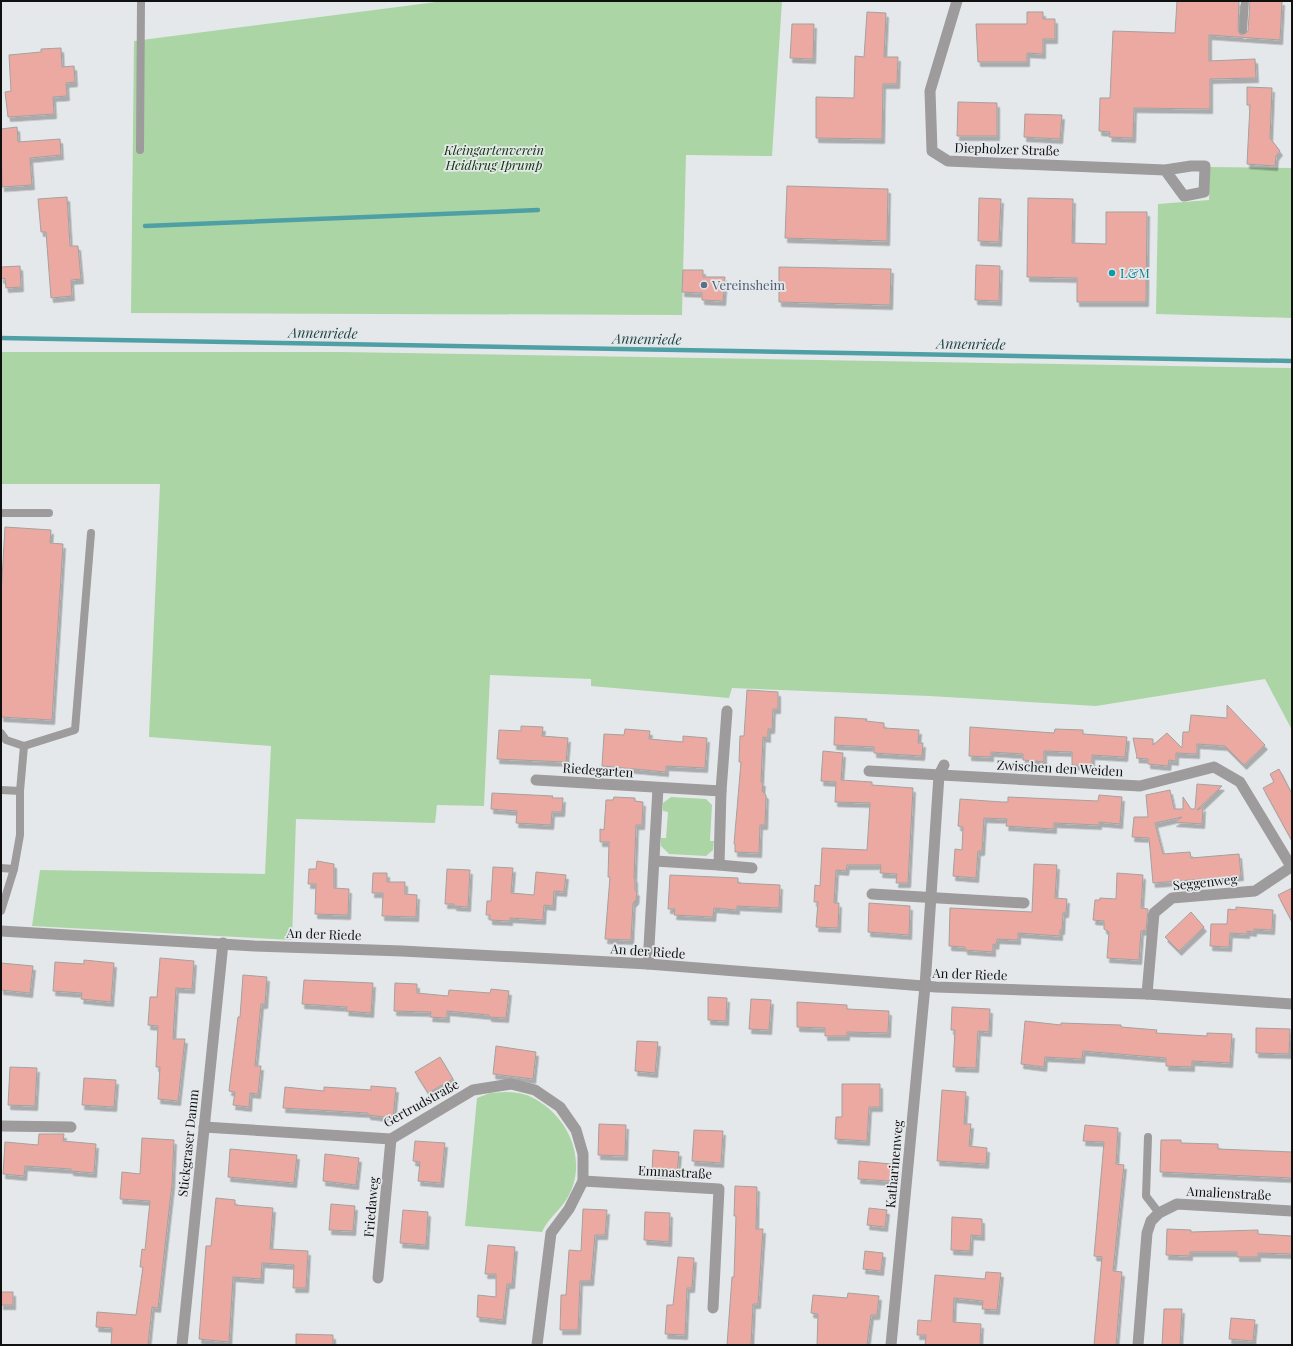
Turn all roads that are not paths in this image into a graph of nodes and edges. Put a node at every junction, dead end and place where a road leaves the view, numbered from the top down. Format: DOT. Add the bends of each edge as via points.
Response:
graph roads {
  1 [pos="141,1"];
  2 [pos="957,1"];
  3 [pos="1245,1"];
  4 [pos="1243,30"];
  5 [pos="140,150"];
  6 [pos="1165,170"];
  7 [pos="1,513"];
  8 [pos="49,513"];
  9 [pos="91,533"];
  10 [pos="727,711"];
  11 [pos="1,733"];
  12 [pos="24,746"];
  13 [pos="941,770"];
  14 [pos="869,771"];
  15 [pos="536,780"];
  16 [pos="658,788"];
  17 [pos="1,790"];
  18 [pos="20,791"];
  19 [pos="721,791"];
  20 [pos="655,861"];
  21 [pos="719,865"];
  22 [pos="1291,867"];
  23 [pos="1,868"];
  24 [pos="752,868"];
  25 [pos="14,869"];
  26 [pos="872,894"];
  27 [pos="3,895"];
  28 [pos="931,898"];
  29 [pos="1024,903"];
  30 [pos="1,911"];
  31 [pos="1,931"];
  32 [pos="223,943"];
  33 [pos="648,964"];
  34 [pos="925,986"];
  35 [pos="1147,994"];
  36 [pos="1292,1004"];
  37 [pos="1,1126"];
  38 [pos="71,1127"];
  39 [pos="204,1127"];
  40 [pos="1148,1137"];
  41 [pos="391,1139"];
  42 [pos="583,1181"];
  43 [pos="1292,1211"];
  44 [pos="1159,1213"];
  45 [pos="378,1278"];
  46 [pos="712,1308"];
  47 [pos="182,1345"];
  48 [pos="537,1345"];
  49 [pos="891,1345"];
  50 [pos="1138,1345"];
  1 -- 5 [label="lane"];
  2 -- 6 [label="street, Diepholzer Straße" via="930,91 932,151 948,161"];
  3 -- 4 [label="lane"];
  7 -- 8 [label="lane"];
  9 -- 12 [label="lane" via="75,730"];
  10 -- 19 [label="street"];
  11 -- 12 [label="lane" via="6,740"];
  12 -- 18 [label="lane"];
  13 -- 14 [label="street, Zwischen den Weiden"];
  13 -- 22 [label="street, Zwischen den Weiden" via="1140,786 1214,767 1240,782"];
  13 -- 28 [label="street"];
  15 -- 16 [label="street, Riedegarten"];
  16 -- 19 [label="street, Riedegarten"];
  16 -- 20 [label="street"];
  17 -- 18 [label="lane"];
  18 -- 25 [label="lane" via="20,835"];
  19 -- 21 [label="street"];
  20 -- 21 [label="street"];
  20 -- 33 [label="street"];
  21 -- 24 [label="street"];
  22 -- 35 [label="street, Seggenweg" via="1255,891 1172,898 1154,914"];
  23 -- 25 [label="lane"];
  25 -- 27 [label="lane"];
  26 -- 28 [label="street"];
  27 -- 30 [label="lane"];
  28 -- 29 [label="street"];
  28 -- 34 [label="street"];
  31 -- 32 [label="street, An der Riede"];
  32 -- 33 [label="street, An der Riede"];
  32 -- 39 [label="street, Stickgraser Damm"];
  33 -- 34 [label="street, An der Riede"];
  34 -- 35 [label="street, An der Riede"];
  34 -- 49 [label="street, Katharinenweg"];
  35 -- 36 [label="street, An der Riede"];
  37 -- 38 [label="street"];
  39 -- 41 [label="street, Gertrudstraße"];
  39 -- 47 [label="street, Stickgraser Damm"];
  40 -- 44 [label="lane" via="1146,1196"];
  41 -- 42 [label="street, Gertrudstraße" via="473,1090 511,1084 535,1090 560,1107 576,1130 583,1154"];
  41 -- 45 [label="street, Friedaweg"];
  42 -- 46 [label="street, Emmastraße" via="719,1189"];
  42 -- 48 [label="street, Gertrudstraße" via="569,1209 550,1233"];
  43 -- 44 [label="street, Amalienstraße" via="1177,1204"];
  44 -- 50 [label="street, Amalienstraße" via="1151,1221 1146,1233"];
}
